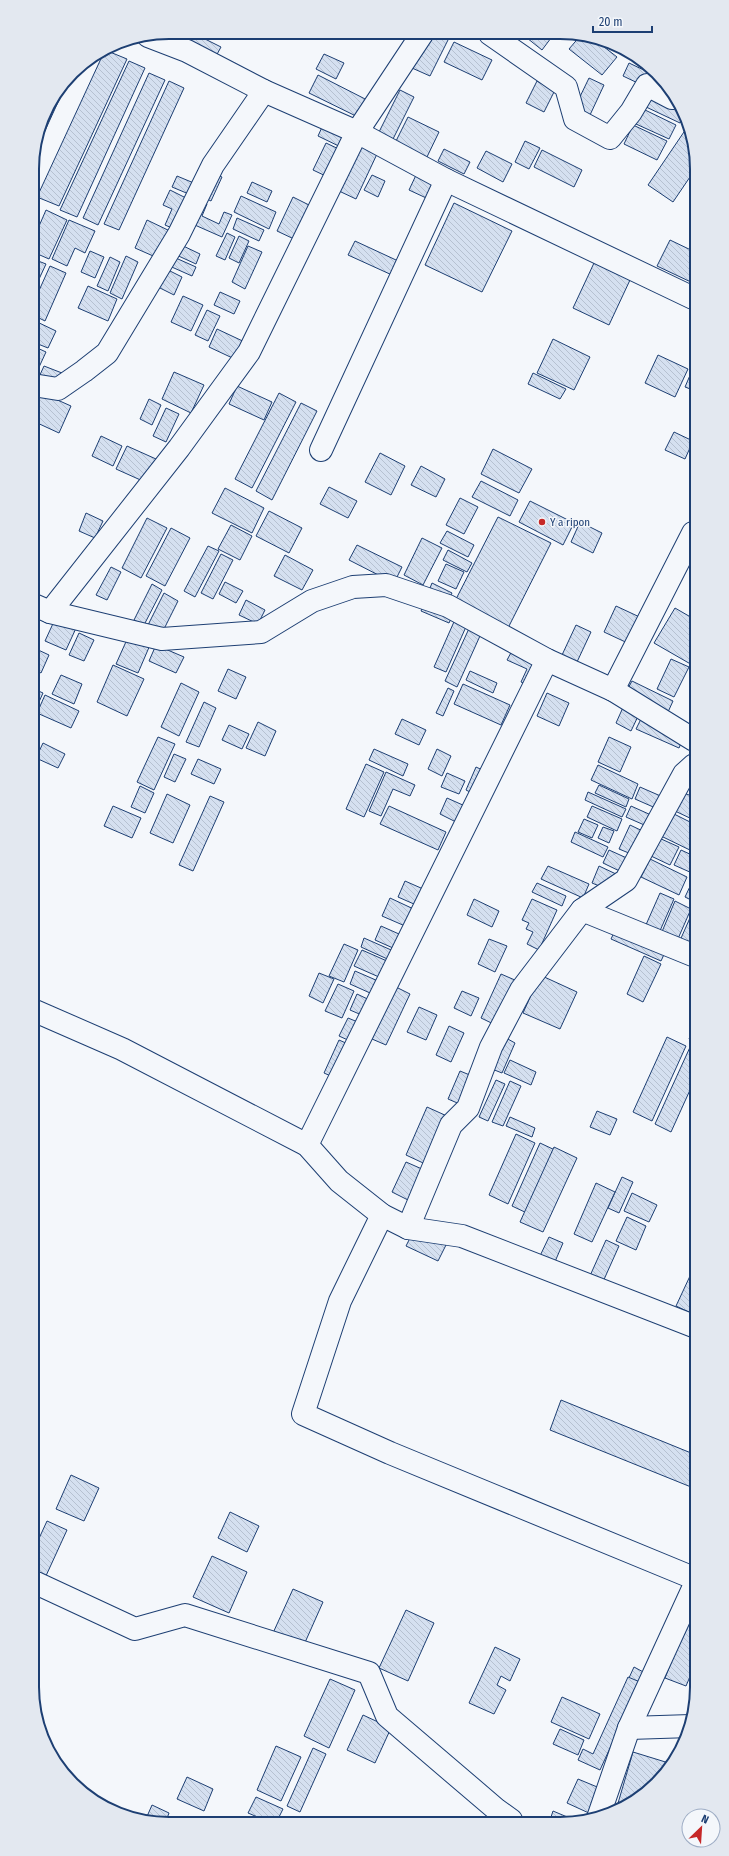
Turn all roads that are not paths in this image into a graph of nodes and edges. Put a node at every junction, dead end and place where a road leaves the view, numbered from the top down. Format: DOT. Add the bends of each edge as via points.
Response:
graph roads {
  1 [pos="419,39"];
  2 [pos="497,39"];
  3 [pos="157,40"];
  4 [pos="264,92"];
  5 [pos="667,95"];
  6 [pos="357,132"];
  7 [pos="446,180"];
  8 [pos="690,297"];
  9 [pos="39,386"];
  10 [pos="321,450"];
  11 [pos="690,541"];
  12 [pos="42,608"];
  13 [pos="547,660"];
  14 [pos="613,690"];
  15 [pos="690,738"];
  16 [pos="690,769"];
  17 [pos="582,910"];
  18 [pos="690,954"];
  19 [pos="39,1013"];
  20 [pos="307,1145"];
  21 [pos="382,1215"];
  22 [pos="408,1228"];
  23 [pos="690,1325"];
  24 [pos="690,1578"];
  25 [pos="39,1584"];
  26 [pos="690,1593"];
  27 [pos="684,1726"];
  28 [pos="629,1728"];
  29 [pos="601,1810"];
  30 [pos="507,1817"];
  1 -- 6 [label="street"];
  2 -- 5 [label="street" via="566,87 575,119 610,138 631,112 647,85"];
  3 -- 4 [label="street" via="187,51"];
  4 -- 6 [label="street"];
  4 -- 9 [label="street" via="213,165 179,234 106,354 58,389"];
  6 -- 7 [label="street"];
  6 -- 12 [label="street" via="249,352 179,448"];
  7 -- 8 [label="street"];
  7 -- 10 [label="street"];
  11 -- 14 [label="street"];
  12 -- 13 [label="street" via="162,640 261,632 312,601 353,586 386,585 448,606"];
  13 -- 14 [label="street"];
  13 -- 20 [label="street"];
  14 -- 15 [label="street"];
  16 -- 17 [label="street" via="684,774 626,880"];
  17 -- 18 [label="street"];
  17 -- 22 [label="street" via="521,990 491,1047 468,1108 451,1125"];
  19 -- 20 [label="street" via="122,1049"];
  20 -- 21 [label="street" via="338,1181"];
  21 -- 22 [label="street"];
  21 -- 24 [label="street" via="340,1301 303,1414 390,1453"];
  22 -- 23 [label="street" via="462,1236"];
  25 -- 30 [label="street" via="135,1629 185,1615 369,1673 387,1716"];
  26 -- 28 [label="street"];
  27 -- 28 [label="street"];
  28 -- 29 [label="street"];
}
